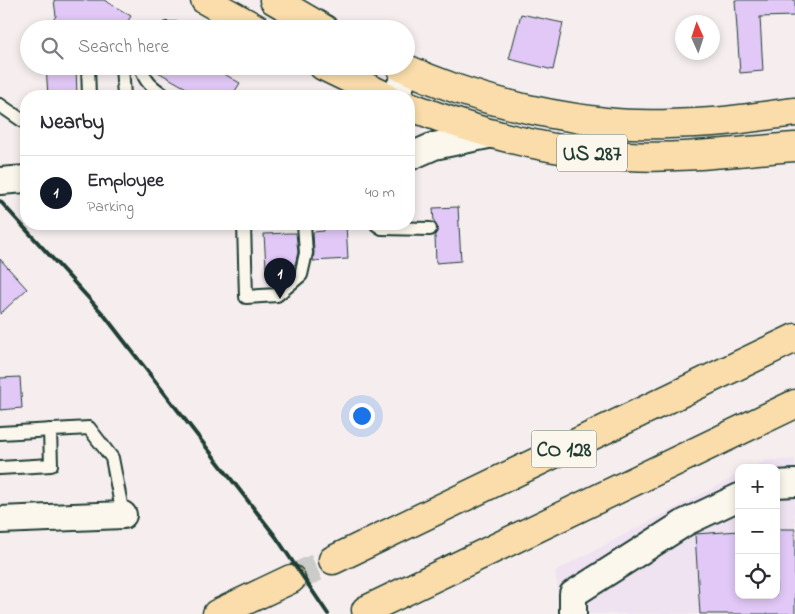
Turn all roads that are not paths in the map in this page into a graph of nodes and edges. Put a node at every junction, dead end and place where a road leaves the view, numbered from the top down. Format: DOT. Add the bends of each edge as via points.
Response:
graph roads {
  1 [pos="206,0"];
  2 [pos="274,0"];
  3 [pos="241,20"];
  4 [pos="308,20"];
  5 [pos="415,72"];
  6 [pos="88,75"];
  7 [pos="123,75"];
  8 [pos="143,75"];
  9 [pos="342,75"];
  10 [pos="402,75"];
  11 [pos="89,90"];
  12 [pos="124,90"];
  13 [pos="156,90"];
  14 [pos="373,90"];
  15 [pos="397,90"];
  16 [pos="0,106"];
  17 [pos="415,108"];
  18 [pos="795,112"];
  19 [pos="20,119"];
  20 [pos="493,134"];
  21 [pos="795,148"];
  22 [pos="415,154"];
  23 [pos="20,179"];
  24 [pos="0,181"];
  25 [pos="415,229"];
  26 [pos="430,229"];
  27 [pos="244,230"];
  28 [pos="304,230"];
  29 [pos="795,338"];
  30 [pos="795,404"];
  31 [pos="50,430"];
  32 [pos="0,433"];
  33 [pos="0,468"];
  34 [pos="795,483"];
  35 [pos="780,484"];
  36 [pos="735,499"];
  37 [pos="123,515"];
  38 [pos="0,520"];
  39 [pos="333,560"];
  40 [pos="292,578"];
  41 [pos="573,604"];
  42 [pos="366,610"];
  43 [pos="217,614"];
  1 -- 3 [label="main road"];
  2 -- 4 [label="main road"];
  5 -- 18 [label="main road, US 287" via="492,100 607,122 713,122"];
  6 -- 11 [label="lane"];
  7 -- 12 [label="lane"];
  8 -- 13 [label="lane"];
  9 -- 14 [label="main road"];
  10 -- 15 [label="street"];
  16 -- 19 [label="lane"];
  17 -- 20 [label="main road, US 287"];
  20 -- 21 [label="main road, US 287" via="568,150 627,156 693,156"];
  20 -- 22 [label="street" via="434,146"];
  23 -- 24 [label="street"];
  25 -- 26 [label="lane"];
  27 -- 28 [label="lane" via="246,297 277,295 301,275 306,254"];
  29 -- 39 [label="main road, CO 128"];
  30 -- 42 [label="main road, CO 128"];
  31 -- 32 [label="lane"];
  31 -- 33 [label="lane" via="51,464"];
  31 -- 37 [label="lane" via="90,428 112,458"];
  34 -- 35 [label="street"];
  36 -- 41 [label="street" via="686,522"];
  37 -- 38 [label="street"];
  40 -- 43 [label="main road"];
}
